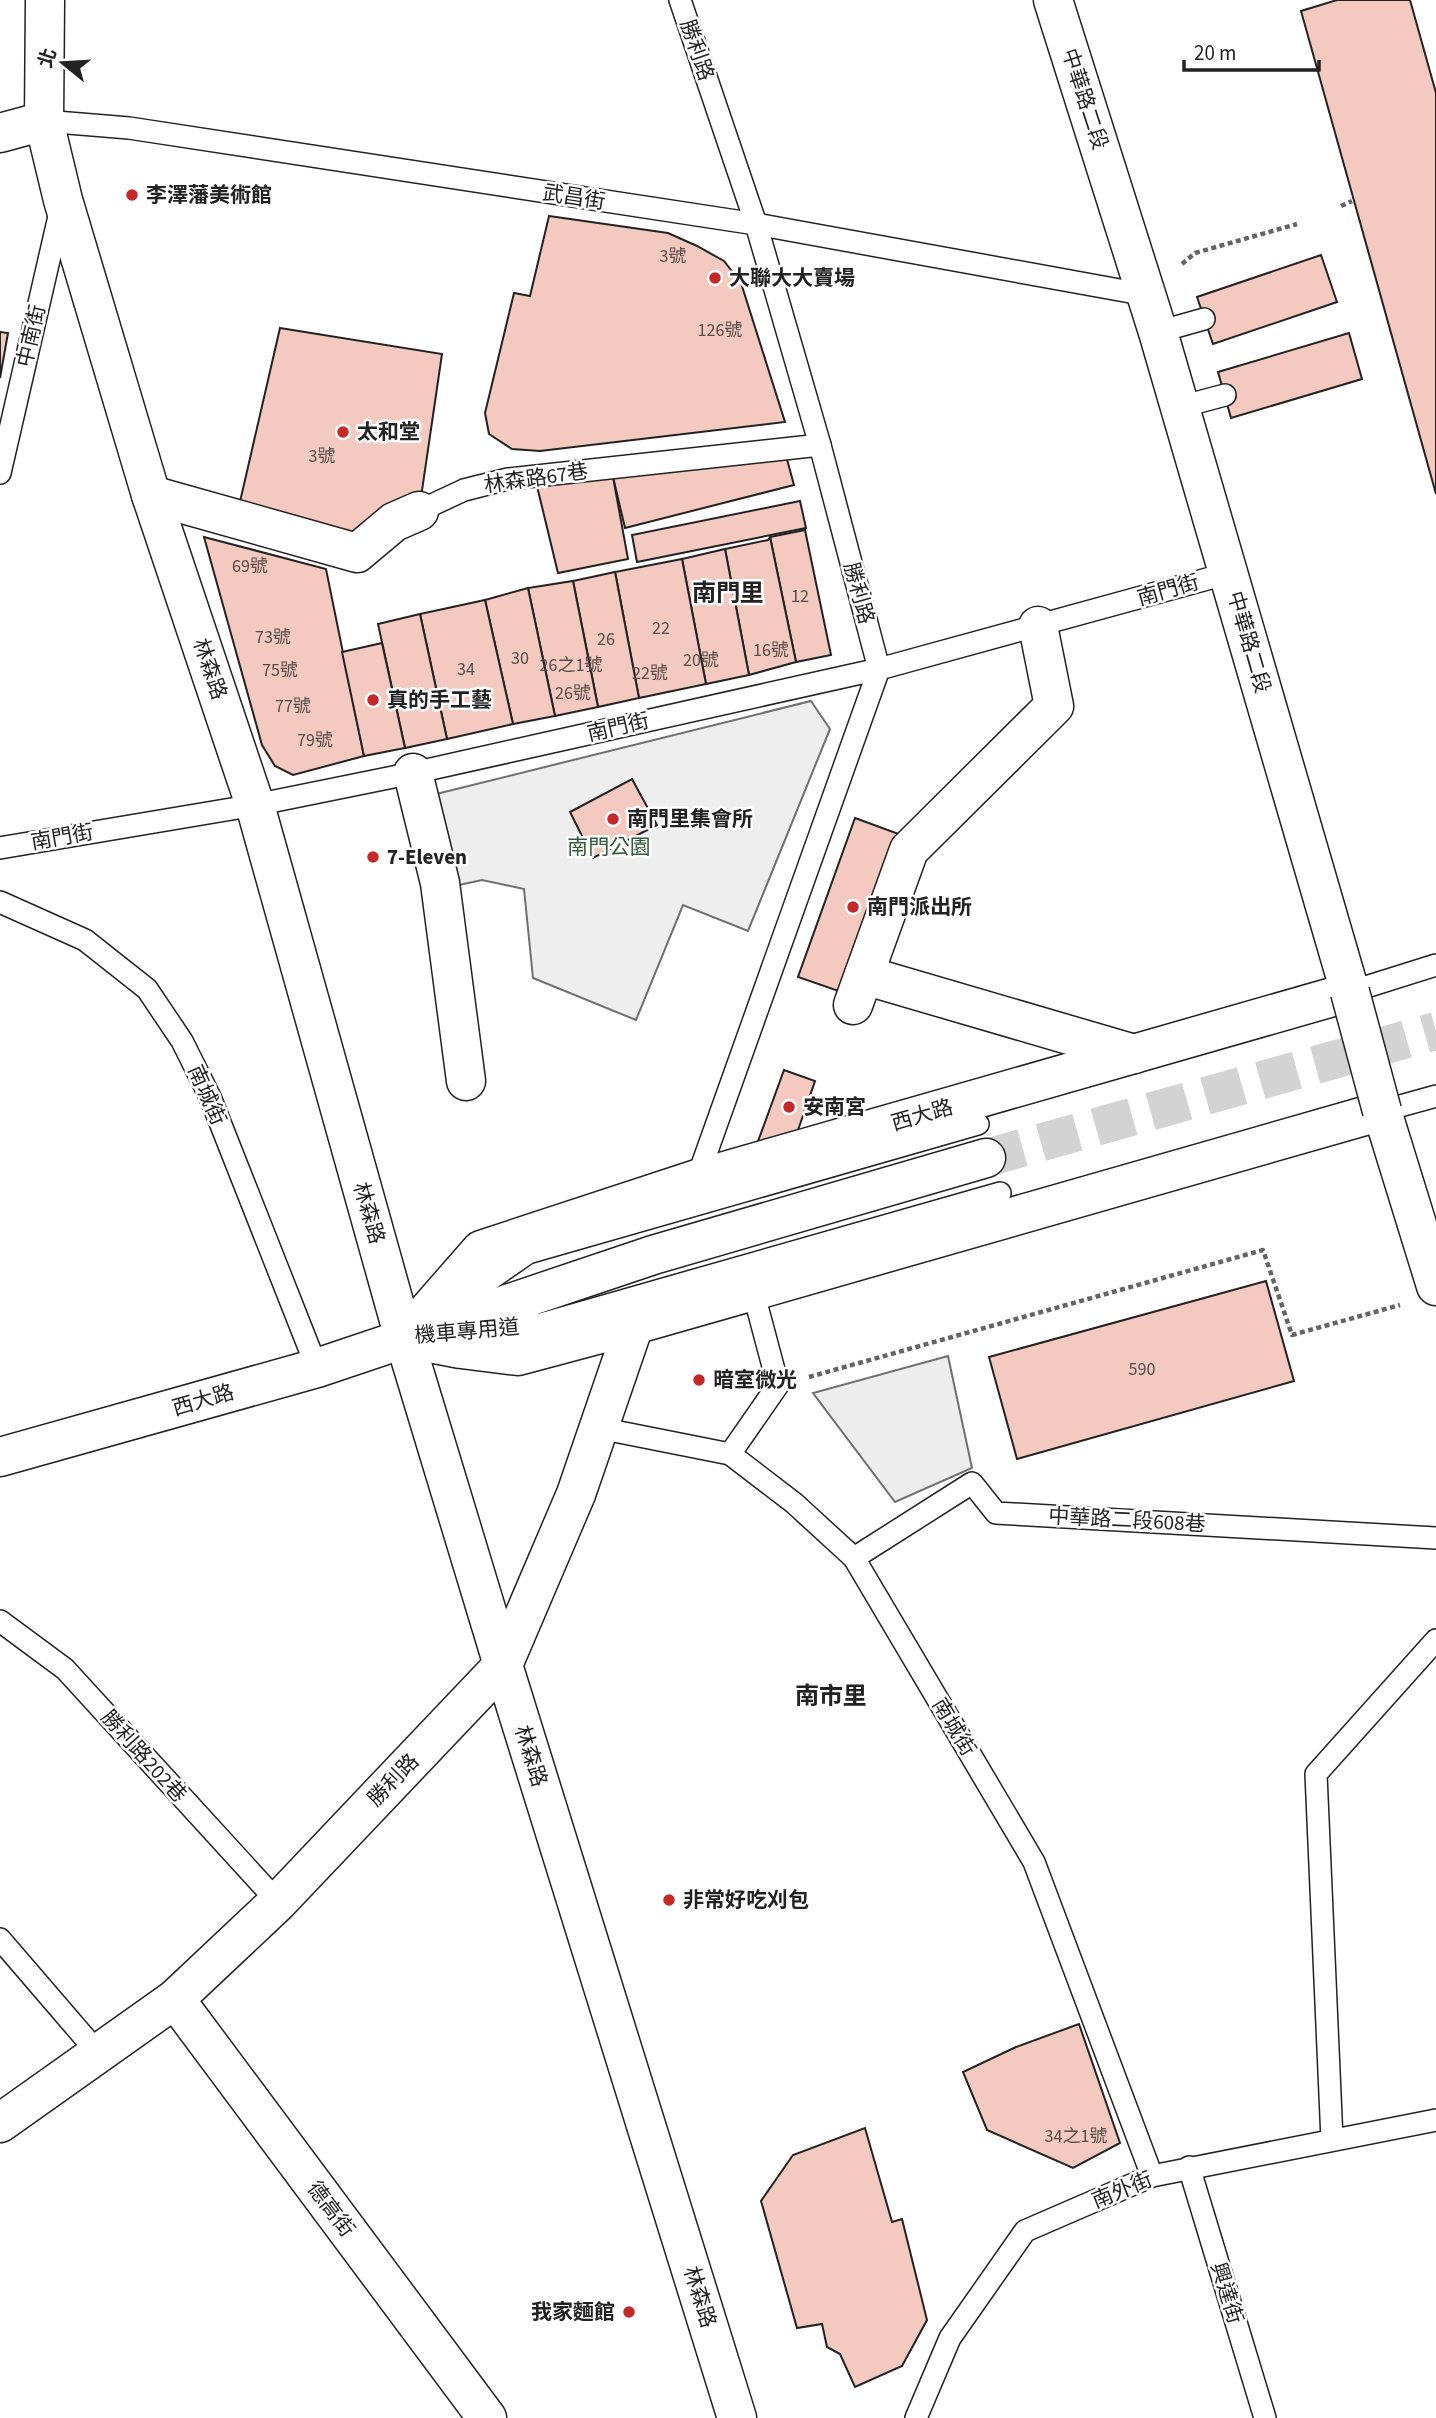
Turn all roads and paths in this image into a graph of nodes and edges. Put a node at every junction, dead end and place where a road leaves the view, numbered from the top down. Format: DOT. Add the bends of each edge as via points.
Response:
graph roads {
  1 [pos="45,0"];
  2 [pos="680,0"];
  3 [pos="1053,0"];
  4 [pos="44,121"];
  5 [pos="0,133"];
  6 [pos="63,200"];
  7 [pos="1352,201"];
  8 [pos="1341,206"];
  9 [pos="1297,224"];
  10 [pos="756,225"];
  11 [pos="1147,295"];
  12 [pos="1204,319"];
  13 [pos="1158,332"];
  14 [pos="1225,396"];
  15 [pos="1180,407"];
  16 [pos="820,445"];
  17 [pos="0,473"];
  18 [pos="151,495"];
  19 [pos="419,511"];
  20 [pos="1229,573"];
  21 [pos="1038,626"];
  22 [pos="879,669"];
  23 [pos="413,773"];
  24 [pos="255,805"];
  25 [pos="0,848"];
  26 [pos="0,902"];
  27 [pos="1436,965"];
  28 [pos="1350,992"];
  29 [pos="1134,1054"];
  30 [pos="466,1081"];
  31 [pos="1418,1105"];
  32 [pos="982,1141"];
  33 [pos="697,1179"];
  34 [pos="1000,1193"];
  35 [pos="753,1291"];
  36 [pos="1423,1294"];
  37 [pos="634,1325"];
  38 [pos="404,1338"];
  39 [pos="317,1368"];
  40 [pos="778,1385"];
  41 [pos="599,1428"];
  42 [pos="730,1454"];
  43 [pos="0,1457"];
  44 [pos="1436,1538"];
  45 [pos="854,1558"];
  46 [pos="0,1621"];
  47 [pos="1436,1640"];
  48 [pos="503,1665"];
  49 [pos="278,1902"];
  50 [pos="0,1940"];
  51 [pos="175,1999"];
  52 [pos="98,2053"];
  53 [pos="1436,2120"];
  54 [pos="0,2123"];
  55 [pos="1332,2140"];
  56 [pos="1189,2168"];
  57 [pos="1152,2176"];
  58 [pos="737,2417"];
  59 [pos="487,2418"];
  60 [pos="916,2418"];
  61 [pos="1265,2418"];
  1 -- 4 [label="street, 林森路"];
  2 -- 10 [label="lane, 勝利路"];
  3 -- 11 [label="street, 中華路二段"];
  4 -- 5 [label="street, 武昌街"];
  4 -- 6 [label="street, 林森路"];
  4 -- 10 [label="lane, 武昌街" via="129,128"];
  6 -- 17 [label="lane, 中南街"];
  6 -- 18 [label="street, 林森路"];
  7 -- 8 [label="path"];
  9 -- 11 [label="path" via="1195,253"];
  10 -- 11 [label="lane, 武昌街"];
  10 -- 16 [label="lane, 勝利路"];
  11 -- 13 [label="street, 中華路二段"];
  12 -- 13 [label="lane"];
  13 -- 15 [label="street, 中華路二段"];
  14 -- 15 [label="lane"];
  15 -- 20 [label="street, 中華路二段"];
  16 -- 19 [label="lane, 林森路67巷" via="508,479 464,490"];
  16 -- 22 [label="lane, 勝利路"];
  18 -- 19 [label="street, 林森路67巷" via="357,553 394,522"];
  18 -- 24 [label="street, 林森路"];
  20 -- 21 [label="lane, 南門街"];
  20 -- 28 [label="street, 中華路二段"];
  21 -- 22 [label="lane, 南門街"];
  21 -- 29 [label="street" via="1054,706 909,850 859,990"];
  22 -- 23 [label="lane, 南門街"];
  22 -- 33 [label="lane"];
  23 -- 24 [label="lane, 南門街"];
  23 -- 30 [label="street" via="440,883"];
  24 -- 25 [label="lane, 南門街"];
  24 -- 38 [label="street, 林森路"];
  26 -- 39 [label="lane, 南城街" via="85,940 148,989 182,1041 210,1097"];
  27 -- 28 [label="lane, 西大路"];
  28 -- 29 [label="street, 西大路"];
  28 -- 31 [label="street, 中華路二段, bridge"];
  29 -- 33 [label="street, 西大路"];
  31 -- 35 [label="street, 西大路"];
  31 -- 36 [label="street, 中華路二段"];
  32 -- 38 [label="street, 西大路"];
  33 -- 38 [label="street, 西大路" via="481,1250"];
  34 -- 38 [label="lane, 機車專用道" via="541,1324"];
  35 -- 37 [label="street, 西大路"];
  35 -- 40 [label="lane"];
  36 -- 40 [label="path" via="1292,1335 1263,1250"];
  37 -- 38 [label="street, 西大路" via="518,1356"];
  37 -- 41 [label="street, 勝利路"];
  38 -- 39 [label="street, 西大路"];
  38 -- 48 [label="street, 林森路"];
  39 -- 43 [label="street, 西大路"];
  40 -- 42 [label="lane"];
  41 -- 42 [label="lane, 南城街"];
  41 -- 48 [label="street, 勝利路"];
  42 -- 45 [label="lane, 南城街" via="794,1503"];
  44 -- 45 [label="lane, 中華路二段608巷" via="996,1513 972,1483"];
  45 -- 57 [label="lane, 南城街" via="1034,1862"];
  46 -- 49 [label="lane, 勝利路202巷" via="65,1669"];
  47 -- 55 [label="lane" via="1316,1774"];
  48 -- 49 [label="street, 勝利路"];
  48 -- 58 [label="street, 林森路"];
  49 -- 51 [label="street, 勝利路"];
  50 -- 52 [label="lane"];
  51 -- 52 [label="street, 勝利路"];
  51 -- 59 [label="street, 德高街"];
  52 -- 54 [label="street, 勝利路"];
  53 -- 55 [label="lane, 南外街"];
  55 -- 56 [label="lane, 南外街"];
  56 -- 57 [label="lane, 南外街"];
  56 -- 61 [label="lane, 興達街"];
  57 -- 60 [label="lane, 南外街" via="1025,2231 950,2338"];
}
